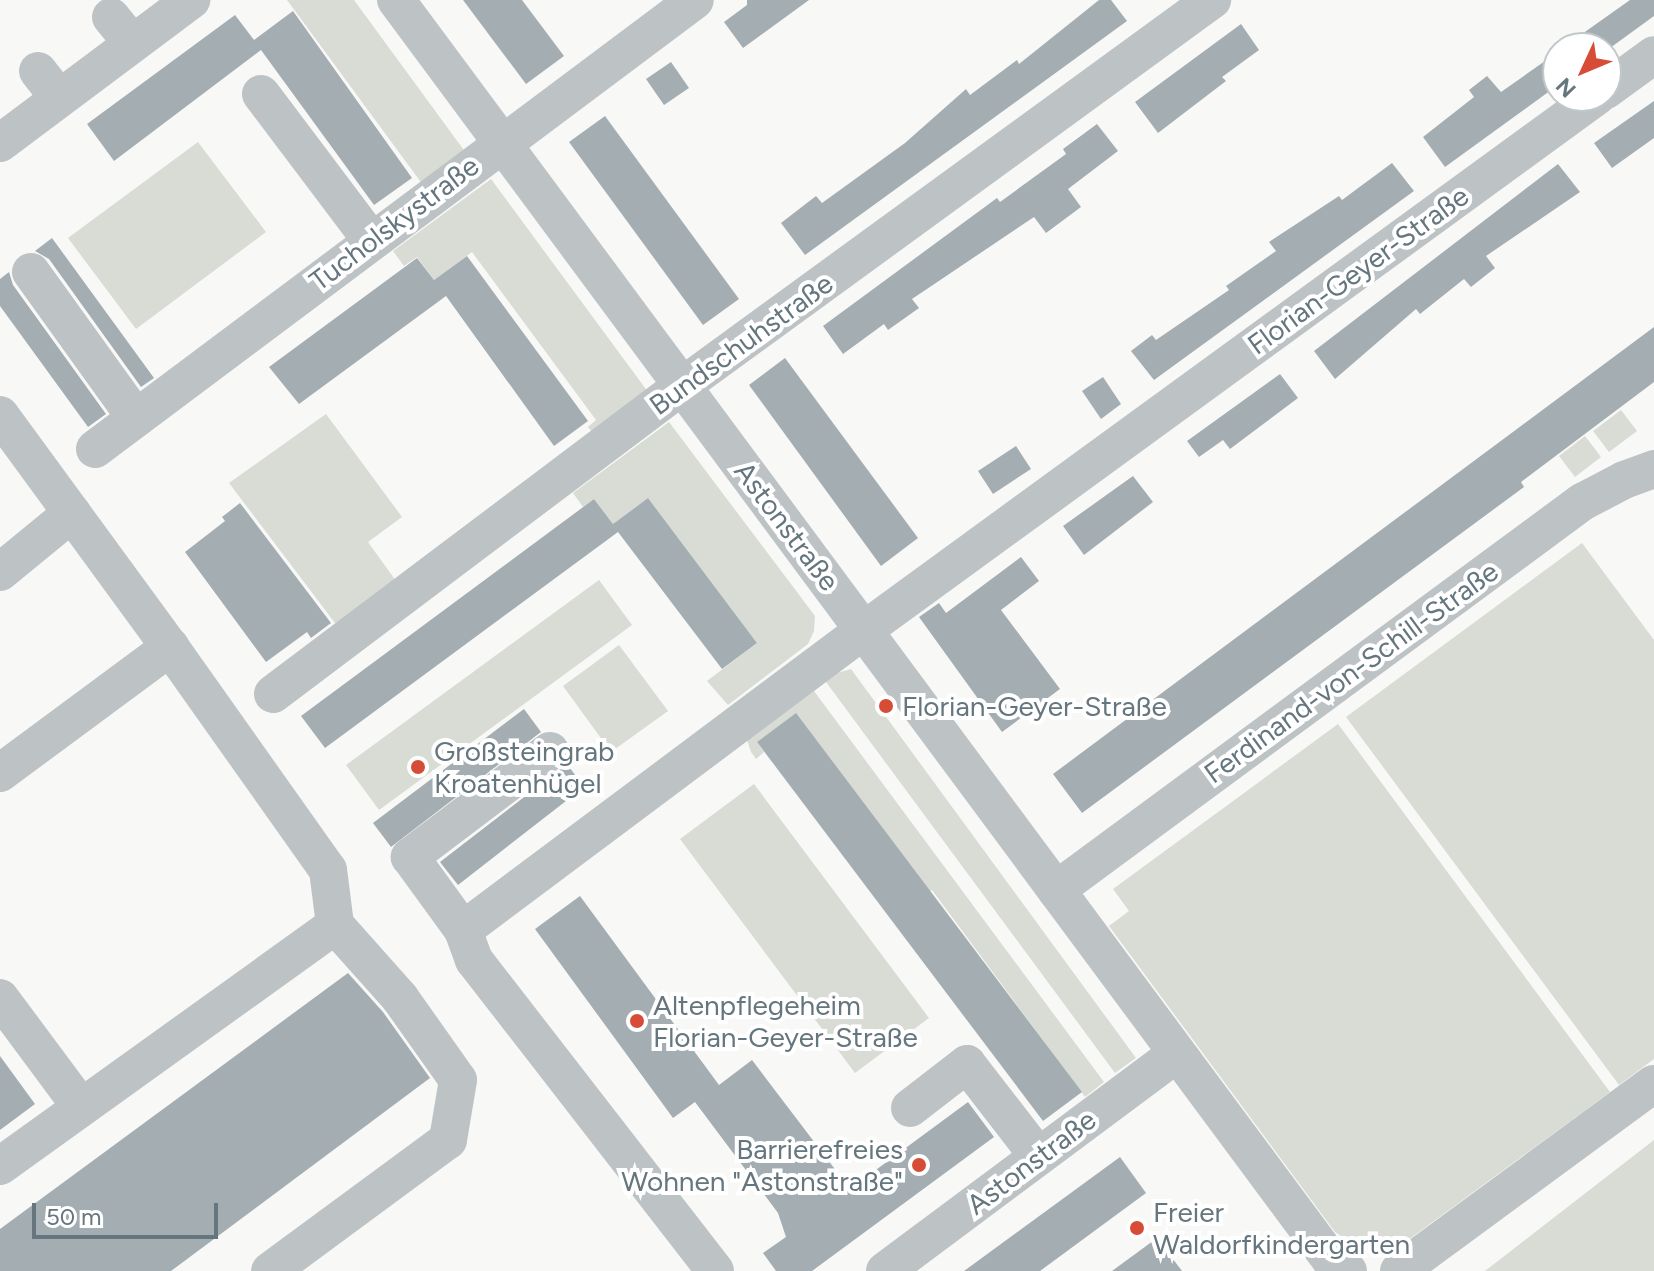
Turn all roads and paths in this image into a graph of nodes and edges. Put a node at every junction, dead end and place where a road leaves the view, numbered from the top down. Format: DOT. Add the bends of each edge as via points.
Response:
graph roads {
  1 [pos="396,0"];
  2 [pos="695,0"];
  3 [pos="1212,0"];
  4 [pos="178,4"];
  5 [pos="1654,55"];
  6 [pos="1622,78"];
  7 [pos="261,94"];
  8 [pos="1575,112"];
  9 [pos="501,142"];
  10 [pos="0,143"];
  11 [pos="371,240"];
  12 [pos="31,272"];
  13 [pos="682,386"];
  14 [pos="0,415"];
  15 [pos="136,418"];
  16 [pos="95,449"];
  17 [pos="1654,469"];
  18 [pos="72,513"];
  19 [pos="0,572"];
  20 [pos="864,630"];
  21 [pos="170,647"];
  22 [pos="273,694"];
  23 [pos="550,751"];
  24 [pos="0,773"];
  25 [pos="1056,890"];
  26 [pos="335,925"];
  27 [pos="463,930"];
  28 [pos="0,998"];
  29 [pos="1177,1053"];
  30 [pos="1654,1084"];
  31 [pos="81,1107"];
  32 [pos="910,1108"];
  33 [pos="1038,1156"];
  34 [pos="0,1166"];
  35 [pos="270,1271"];
  36 [pos="715,1271"];
  37 [pos="885,1271"];
  38 [pos="1348,1271"];
  39 [pos="1399,1271"];
  1 -- 9 [label="street, Astonstraße"];
  2 -- 9 [label="street, Tucholskystraße"];
  3 -- 13 [label="street, Bundschuhstraße"];
  4 -- 10 [label="street" via="122,30 48,84"];
  5 -- 6 [label="street"];
  7 -- 11 [label="street"];
  8 -- 20 [label="street, Florian-Geyer-Straße"];
  9 -- 11 [label="street, Tucholskystraße"];
  9 -- 13 [label="street, Astonstraße"];
  11 -- 15 [label="street, Tucholskystraße"];
  12 -- 15 [label="street"];
  13 -- 20 [label="street, Astonstraße"];
  13 -- 22 [label="street, Bundschuhstraße"];
  14 -- 18 [label="street"];
  15 -- 16 [label="street, Tucholskystraße"];
  17 -- 25 [label="street, Ferdinand-von-Schill-Straße" via="1582,502"];
  18 -- 19 [label="street"];
  18 -- 21 [label="street"];
  20 -- 25 [label="street, Astonstraße"];
  20 -- 27 [label="street, Florian-Geyer-Straße"];
  21 -- 24 [label="street"];
  21 -- 26 [label="street" via="328,870"];
  23 -- 27 [label="street" via="410,857"];
  25 -- 29 [label="street, Astonstraße"];
  26 -- 31 [label="street"];
  26 -- 35 [label="street" via="400,998 458,1080 451,1125 448,1140"];
  27 -- 36 [label="street" via="474,960"];
  28 -- 31 [label="street"];
  29 -- 33 [label="street, Astonstraße"];
  29 -- 38 [label="street, Astonstraße" via="1333,1263"];
  30 -- 39 [label="street"];
  31 -- 34 [label="street"];
  32 -- 33 [label="street" via="967,1064"];
  33 -- 37 [label="street, Astonstraße"];
}
